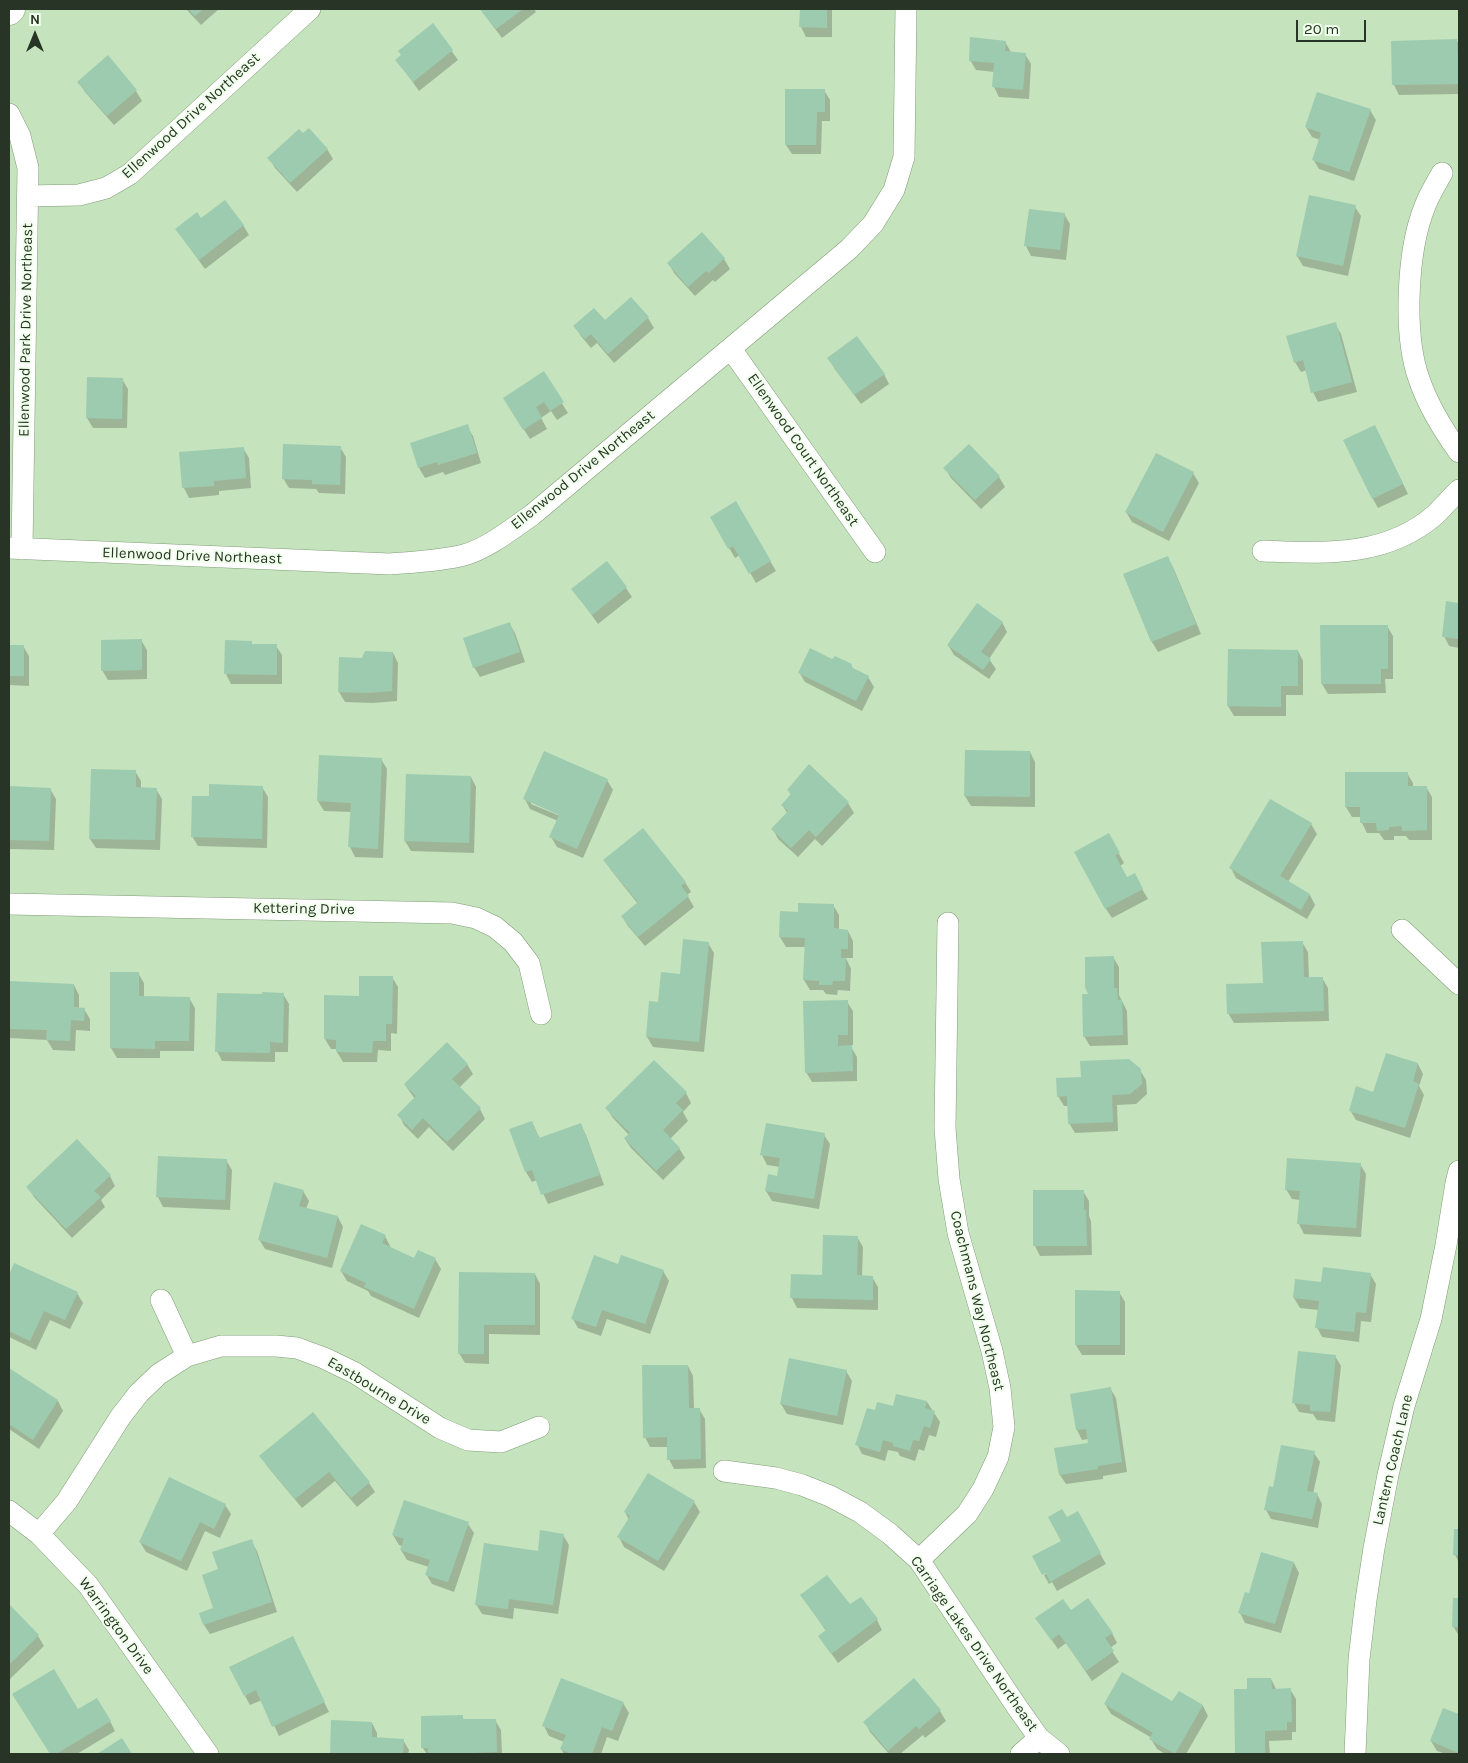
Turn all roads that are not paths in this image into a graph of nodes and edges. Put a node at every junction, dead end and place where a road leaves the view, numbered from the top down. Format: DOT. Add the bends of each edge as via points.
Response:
graph roads {
  1 [pos="310,9"];
  2 [pos="906,9"];
  3 [pos="9,114"];
  4 [pos="1442,173"];
  5 [pos="28,196"];
  6 [pos="731,349"];
  7 [pos="1459,452"];
  8 [pos="1459,490"];
  9 [pos="16,548"];
  10 [pos="1263,551"];
  11 [pos="875,552"];
  12 [pos="9,904"];
  13 [pos="948,923"];
  14 [pos="1402,930"];
  15 [pos="1459,984"];
  16 [pos="542,1014"];
  17 [pos="1459,1171"];
  18 [pos="161,1300"];
  19 [pos="187,1356"];
  20 [pos="538,1427"];
  21 [pos="724,1471"];
  22 [pos="9,1511"];
  23 [pos="39,1534"];
  24 [pos="919,1560"];
  25 [pos="1039,1738"];
  26 [pos="208,1754"];
  27 [pos="1021,1754"];
  28 [pos="1059,1754"];
  29 [pos="1355,1754"];
  1 -- 5 [label="street, Ellenwood Drive Northeast" via="130,174 106,188 79,195"];
  2 -- 6 [label="street, Ellenwood Drive Northeast" via="904,157 894,190 873,224 849,249"];
  3 -- 5 [label="street, Ellenwood Park Drive Northeast" via="20,136 28,168"];
  4 -- 7 [label="street" via="1424,207 1414,244 1409,284 1410,327 1418,378"];
  5 -- 9 [label="street, Ellenwood Park Drive Northeast"];
  6 -- 9 [label="street, Ellenwood Drive Northeast" via="532,515 500,537 465,554 390,564"];
  6 -- 11 [label="street, Ellenwood Court Northeast"];
  8 -- 10 [label="street" via="1434,515 1393,541 1360,550 1318,553"];
  12 -- 16 [label="street, Kettering Drive" via="452,913 476,918 495,927 513,942 529,963"];
  13 -- 24 [label="street, Coachmans Way Northeast" via="945,1128 949,1179 958,1233 992,1351 1004,1427 998,1457 983,1489 967,1514"];
  14 -- 15 [label="street"];
  17 -- 29 [label="street, Lantern Coach Lane" via="1431,1319 1404,1406 1374,1548 1359,1659"];
  18 -- 19 [label="street"];
  19 -- 20 [label="street, Eastbourne Drive" via="221,1346 297,1348 355,1373 440,1428 468,1440 501,1442"];
  19 -- 23 [label="street, Eastbourne Drive" via="159,1374 139,1393 67,1501"];
  21 -- 24 [label="street, Carriage Lakes Drive Northeast" via="776,1478 830,1496 860,1512"];
  22 -- 23 [label="street, Warrington Drive"];
  23 -- 26 [label="street, Warrington Drive" via="88,1585"];
  24 -- 25 [label="street, Carriage Lakes Drive Northeast"];
  25 -- 27 [label="street"];
  25 -- 28 [label="street, Carriage Lakes Drive Northeast"];
}
